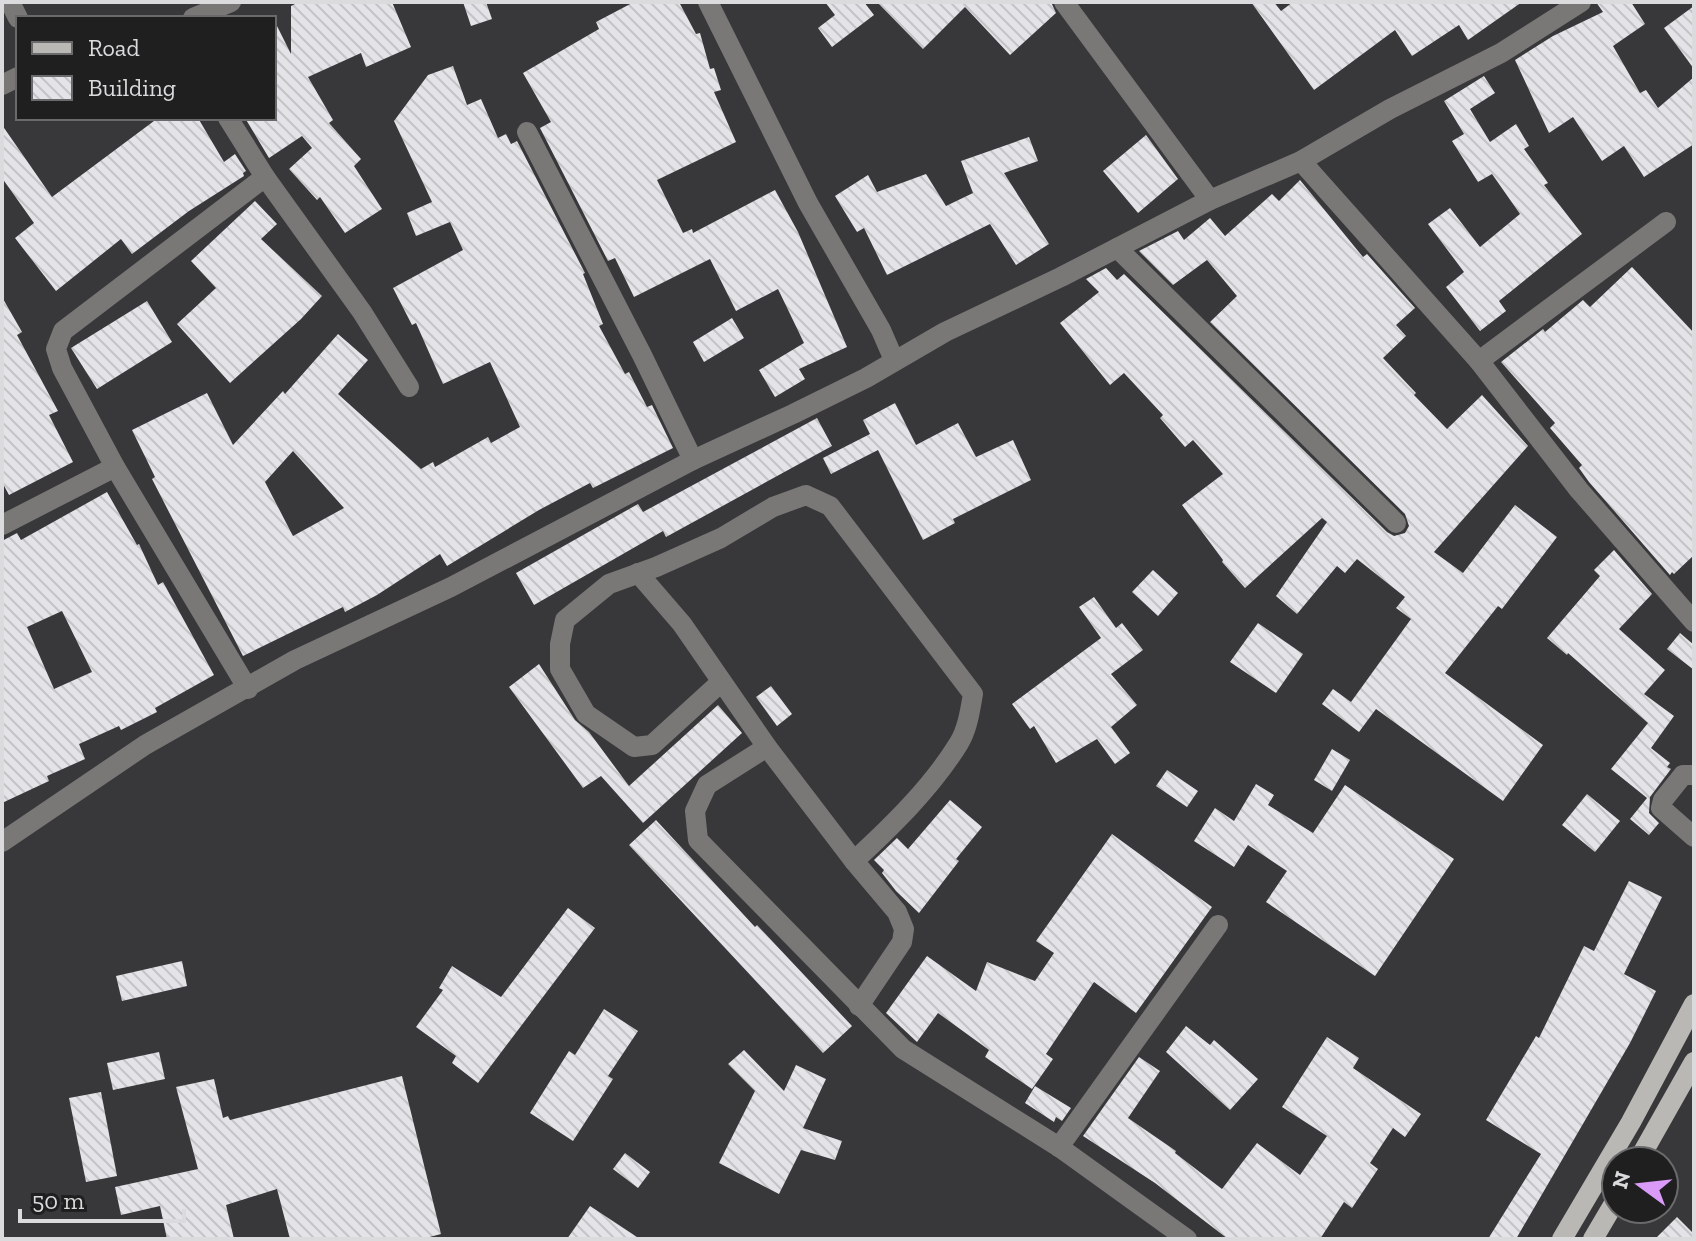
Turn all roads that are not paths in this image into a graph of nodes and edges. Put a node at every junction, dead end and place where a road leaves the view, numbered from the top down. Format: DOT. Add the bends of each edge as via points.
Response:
graph roads {
  1 [pos="231,2"];
  2 [pos="708,2"];
  3 [pos="1064,2"];
  4 [pos="1581,2"];
  5 [pos="198,16"];
  6 [pos="229,120"];
  7 [pos="527,132"];
  8 [pos="1301,161"];
  9 [pos="265,177"];
  10 [pos="1210,200"];
  11 [pos="1666,222"];
  12 [pos="1117,248"];
  13 [pos="894,360"];
  14 [pos="1479,361"];
  15 [pos="409,387"];
  16 [pos="693,460"];
  17 [pos="115,467"];
  18 [pos="1396,523"];
  19 [pos="2,525"];
  20 [pos="638,573"];
  21 [pos="1694,622"];
  22 [pos="720,683"];
  23 [pos="248,689"];
  24 [pos="767,747"];
  25 [pos="1694,775"];
  26 [pos="1694,837"];
  27 [pos="2,842"];
  28 [pos="854,861"];
  29 [pos="1218,925"];
  30 [pos="1694,1004"];
  31 [pos="859,1006"];
  32 [pos="1694,1062"];
  33 [pos="1647,1145"];
  34 [pos="1059,1147"];
  35 [pos="1187,1239"];
  36 [pos="1562,1239"];
  1 -- 5 [label="street"];
  2 -- 13 [label="street"];
  3 -- 10 [label="street"];
  4 -- 8 [label="street" via="1501,53"];
  6 -- 9 [label="street"];
  7 -- 16 [label="street"];
  8 -- 10 [label="street"];
  8 -- 14 [label="street"];
  9 -- 15 [label="street"];
  9 -- 17 [label="street" via="63,331 56,349 62,368"];
  10 -- 12 [label="street"];
  11 -- 14 [label="street"];
  12 -- 13 [label="street"];
  12 -- 18 [label="street"];
  13 -- 16 [label="street"];
  14 -- 21 [label="street" via="1579,490"];
  16 -- 23 [label="street" via="451,587 295,660"];
  17 -- 19 [label="street"];
  17 -- 23 [label="street"];
  20 -- 22 [label="street" via="682,624"];
  20 -- 22 [label="street" via="609,584 565,620 560,669 586,714 634,747 652,745"];
  20 -- 28 [label="street" via="806,495 830,506 973,694 960,741 900,818"];
  22 -- 24 [label="street"];
  23 -- 27 [label="street" via="145,745"];
  24 -- 28 [label="street"];
  24 -- 31 [label="street" via="707,785 695,811 698,840"];
  25 -- 26 [label="street" via="1683,775 1661,808"];
  28 -- 31 [label="street" via="897,912 904,929 902,942"];
  29 -- 34 [label="street"];
  30 -- 36 [label="main road"];
  31 -- 34 [label="street" via="903,1049"];
  32 -- 33 [label="main road"];
  34 -- 35 [label="street"];
}
